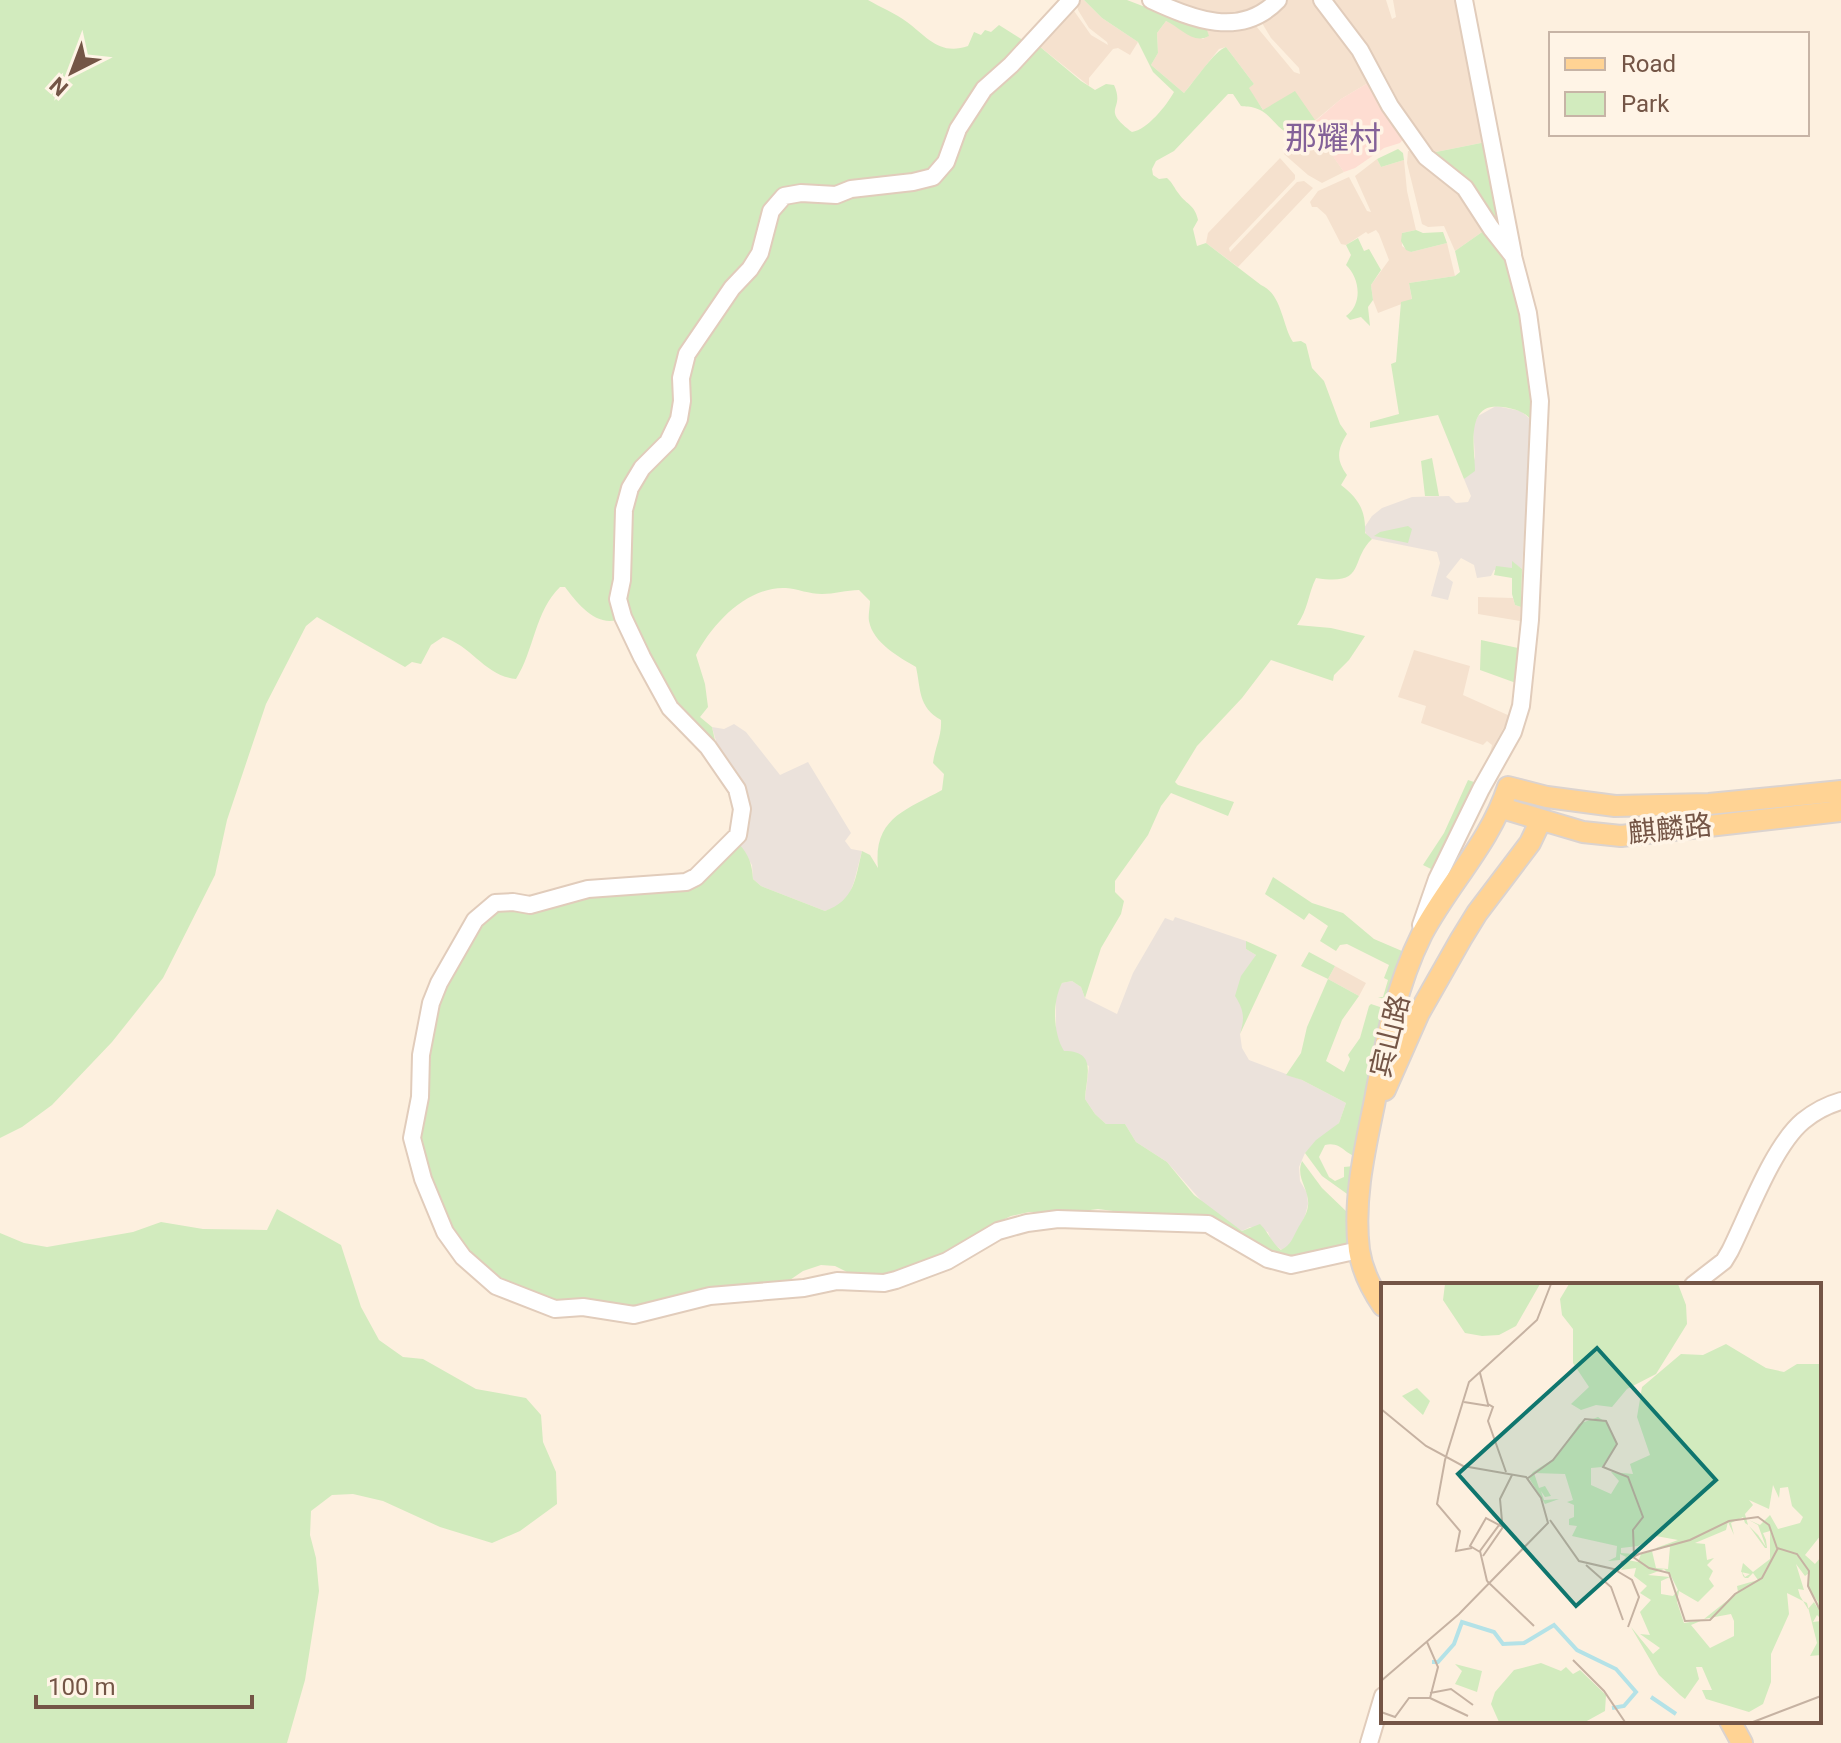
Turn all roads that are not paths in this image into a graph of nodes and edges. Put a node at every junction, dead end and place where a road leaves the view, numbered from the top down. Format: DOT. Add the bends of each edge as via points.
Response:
graph roads {
  1 [pos="1071,0"];
  2 [pos="1142,0"];
  3 [pos="1151,0"];
  4 [pos="1278,0"];
  5 [pos="1322,0"];
  6 [pos="1464,0"];
  7 [pos="1194,19"];
  8 [pos="1513,256"];
  9 [pos="1508,787"];
  10 [pos="1841,791"];
  11 [pos="1502,808"];
  12 [pos="1841,811"];
  13 [pos="1540,822"];
  14 [pos="1420,939"];
  15 [pos="1841,1101"];
  16 [pos="1359,1250"];
  17 [pos="1696,1283"];
  18 [pos="1381,1288"];
  19 [pos="1381,1303"];
  20 [pos="1381,1703"];
  21 [pos="1731,1723"];
  22 [pos="1738,1723"];
  23 [pos="1369,1743"];
  24 [pos="1742,1743"];
  25 [pos="1749,1743"];
  1 -- 16 [label="street" via="984,89 933,177 836,195 784,196 771,211 760,253 687,354 679,419 668,442 630,488 618,599 670,708 708,747 737,789 742,809 738,835 686,882 588,889 530,905 495,903 480,914 431,1003 412,1138 417,1160 445,1232 463,1257 496,1286 555,1309 583,1307 634,1315 710,1296 837,1281 884,1283 947,1261 998,1231 1058,1219 1208,1224 1268,1259 1291,1265"];
  2 -- 7 [label="street"];
  3 -- 7 [label="street"];
  4 -- 7 [label="street" via="1240,22"];
  5 -- 8 [label="street" via="1360,50 1426,157 1465,188"];
  6 -- 8 [label="street"];
  8 -- 14 [label="street" via="1528,313 1541,431 1526,679 1513,732 1437,879 1421,919"];
  9 -- 10 [label="main road, 麒麟路" via="1615,806 1709,804"];
  9 -- 11 [label="main road, 宾山路"];
  11 -- 13 [label="main road, 麒麟路"];
  11 -- 14 [label="main road, 宾山路"];
  12 -- 13 [label="main road, 麒麟路" via="1621,836"];
  13 -- 18 [label="main road, 宾山路" via="1426,998 1391,1074 1369,1162 1364,1221 1369,1262"];
  14 -- 16 [label="main road, 宾山路" via="1391,1015 1359,1186"];
  15 -- 17 [label="street" via="1810,1116 1786,1140 1724,1261"];
  16 -- 19 [label="main road, 宾山路"];
  20 -- 23 [label="street"];
  21 -- 24 [label="main road"];
  22 -- 25 [label="main road"];
}
